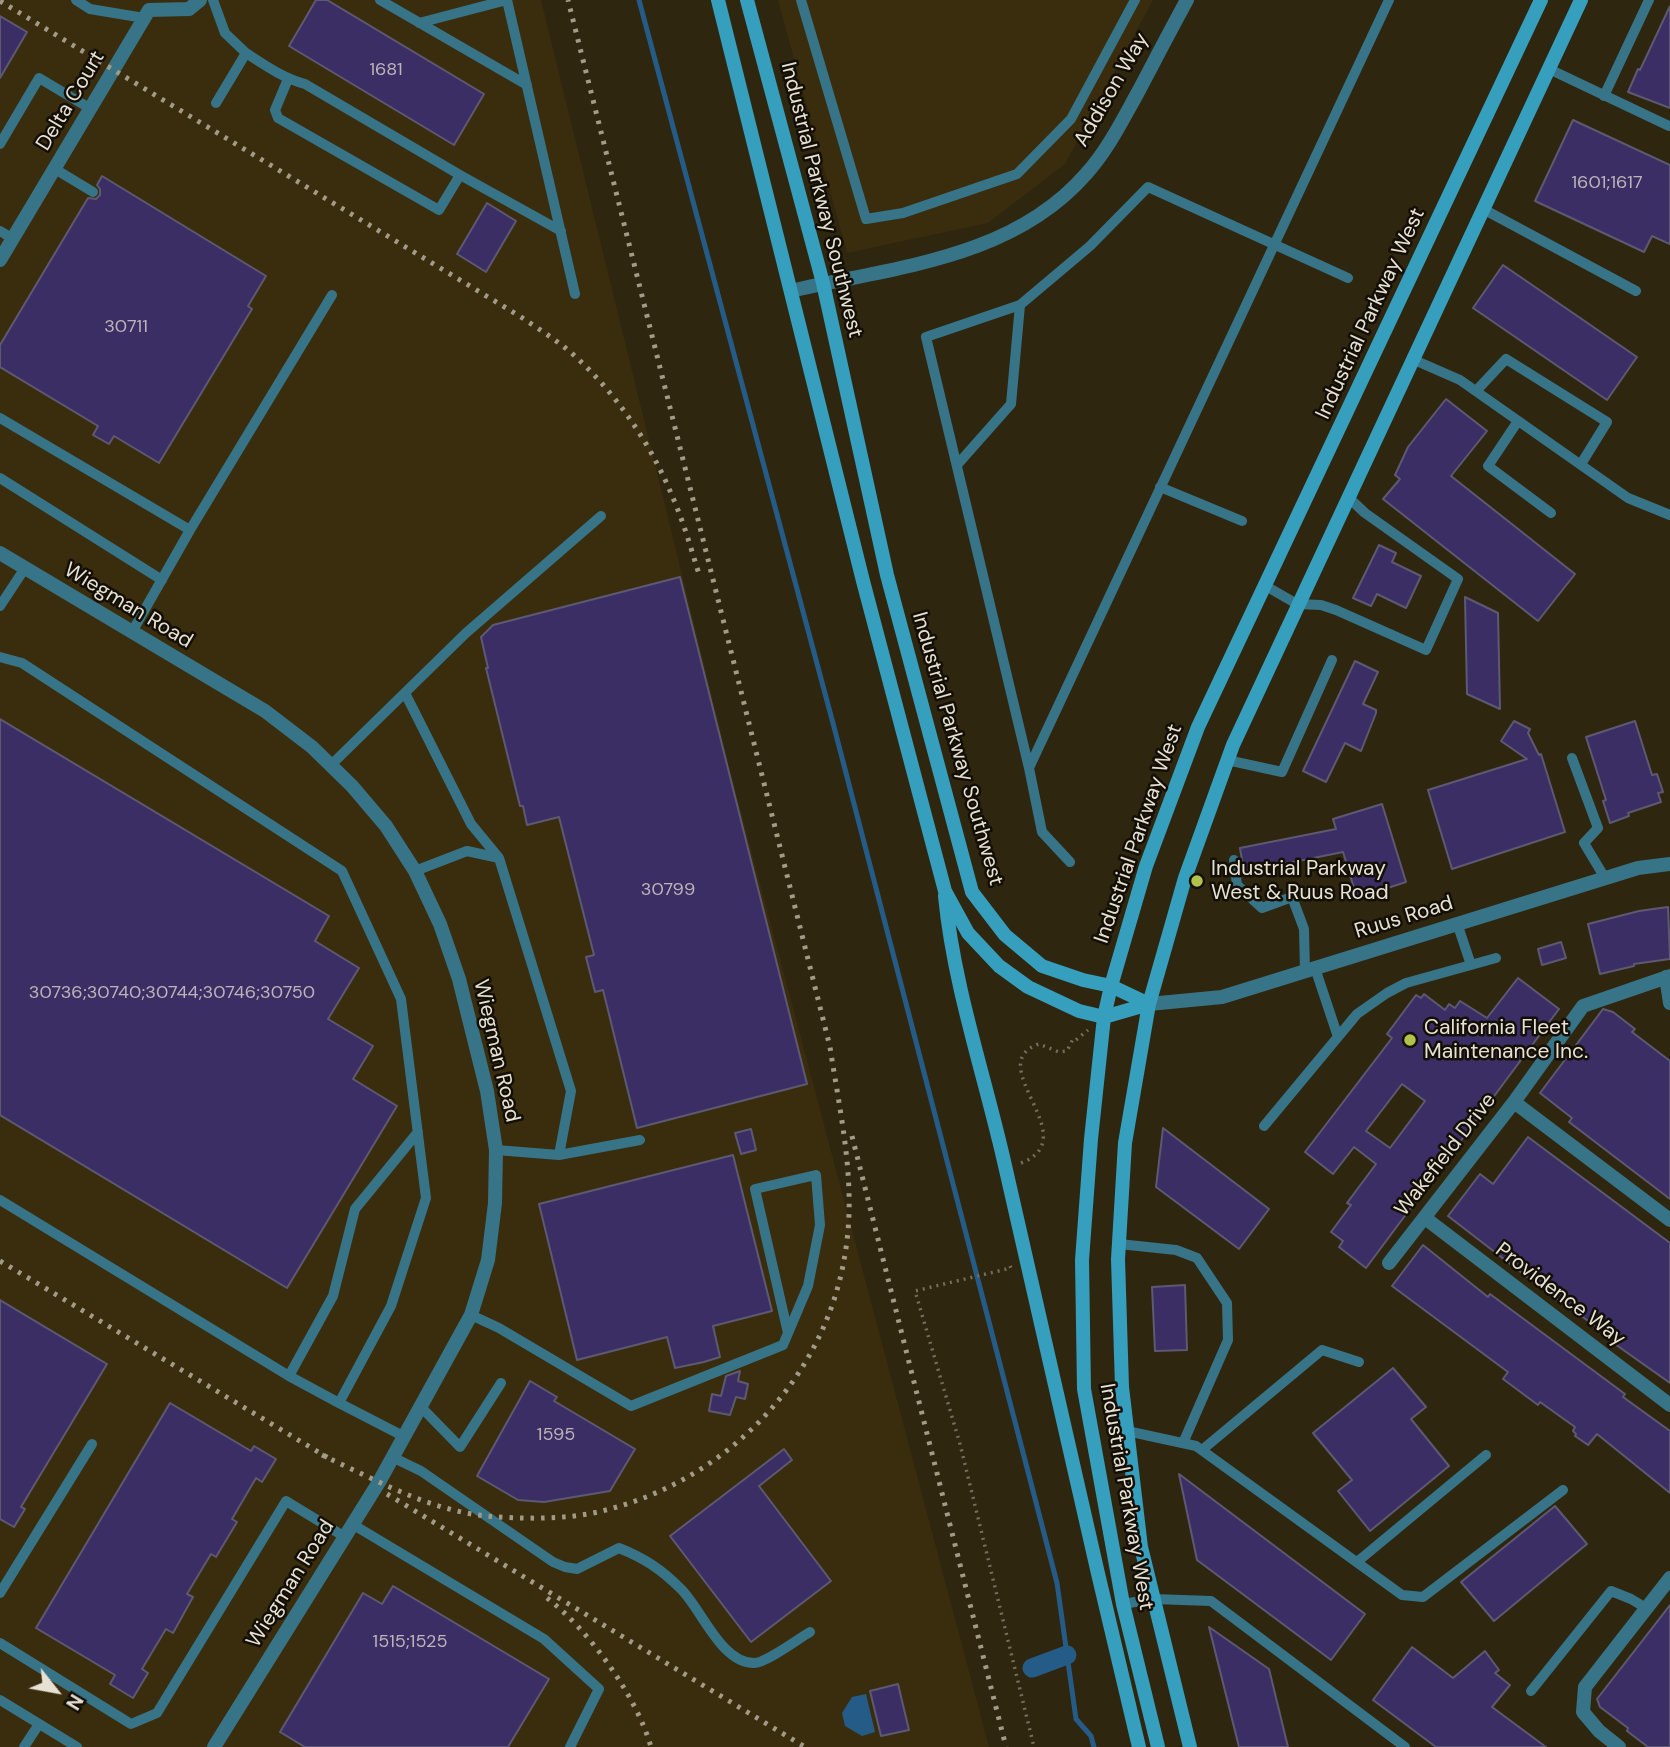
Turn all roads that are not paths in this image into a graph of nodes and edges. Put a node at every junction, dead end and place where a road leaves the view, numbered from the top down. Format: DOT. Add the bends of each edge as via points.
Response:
graph roads {
  1 [pos="76,0"];
  2 [pos="200,0"];
  3 [pos="213,0"];
  4 [pos="380,0"];
  5 [pos="507,0"];
  6 [pos="718,0"];
  7 [pos="747,0"];
  8 [pos="801,0"];
  9 [pos="1135,0"];
  10 [pos="1187,0"];
  11 [pos="1389,0"];
  12 [pos="1541,0"];
  13 [pos="1581,0"];
  14 [pos="1648,0"];
  15 [pos="148,9"];
  16 [pos="419,23"];
  17 [pos="246,53"];
  18 [pos="1549,69"];
  19 [pos="288,79"];
  20 [pos="527,85"];
  21 [pos="1604,96"];
  22 [pos="216,103"];
  23 [pos="91,109"];
  24 [pos="1669,126"];
  25 [pos="0,144"];
  26 [pos="55,169"];
  27 [pos="460,175"];
  28 [pos="93,191"];
  29 [pos="1483,209"];
  30 [pos="561,230"];
  31 [pos="6,235"];
  32 [pos="1274,245"];
  33 [pos="0,260"];
  34 [pos="1348,278"];
  35 [pos="823,284"];
  36 [pos="791,291"];
  37 [pos="1636,291"];
  38 [pos="575,294"];
  39 [pos="332,295"];
  40 [pos="1020,304"];
  41 [pos="1412,359"];
  42 [pos="1476,391"];
  43 [pos="0,418"];
  44 [pos="1518,421"];
  45 [pos="1581,464"];
  46 [pos="957,465"];
  47 [pos="0,478"];
  48 [pos="1160,486"];
  49 [pos="1348,497"];
  50 [pos="1551,513"];
  51 [pos="1670,515"];
  52 [pos="601,516"];
  53 [pos="1242,521"];
  54 [pos="190,530"];
  55 [pos="0,553"];
  56 [pos="25,568"];
  57 [pos="162,580"];
  58 [pos="1264,585"];
  59 [pos="1297,604"];
  60 [pos="0,606"];
  61 [pos="132,632"];
  62 [pos="0,657"];
  63 [pos="1332,660"];
  64 [pos="405,693"];
  65 [pos="1572,758"];
  66 [pos="1227,760"];
  67 [pos="331,765"];
  68 [pos="1029,768"];
  69 [pos="499,858"];
  70 [pos="1234,860"];
  71 [pos="1070,862"];
  72 [pos="1670,864"];
  73 [pos="415,871"];
  74 [pos="1605,878"];
  75 [pos="945,891"];
  76 [pos="1457,923"];
  77 [pos="1496,958"];
  78 [pos="1471,965"];
  79 [pos="1310,969"];
  80 [pos="1668,977"];
  81 [pos="1111,986"];
  82 [pos="1670,1003"];
  83 [pos="1149,1004"];
  84 [pos="1104,1017"];
  85 [pos="1338,1037"];
  86 [pos="1514,1102"];
  87 [pos="1264,1126"];
  88 [pos="418,1132"];
  89 [pos="640,1140"];
  90 [pos="496,1150"];
  91 [pos="559,1156"];
  92 [pos="0,1200"];
  93 [pos="1424,1218"];
  94 [pos="1670,1220"];
  95 [pos="1119,1244"];
  96 [pos="1389,1264"];
  97 [pos="471,1315"];
  98 [pos="788,1333"];
  99 [pos="1359,1362"];
  100 [pos="289,1376"];
  101 [pos="501,1383"];
  102 [pos="339,1403"];
  103 [pos="1670,1405"];
  104 [pos="422,1408"];
  105 [pos="1127,1431"];
  106 [pos="403,1436"];
  107 [pos="1183,1443"];
  108 [pos="92,1444"];
  109 [pos="1202,1450"];
  110 [pos="1486,1455"];
  111 [pos="392,1457"];
  112 [pos="1563,1490"];
  113 [pos="349,1530"];
  114 [pos="1357,1562"];
  115 [pos="1670,1578"];
  116 [pos="0,1593"];
  117 [pos="1665,1594"];
  118 [pos="1153,1600"];
  119 [pos="1123,1604"];
  120 [pos="1646,1608"];
  121 [pos="810,1632"];
  122 [pos="0,1643"];
  123 [pos="1531,1691"];
  124 [pos="0,1700"];
  125 [pos="38,1724"];
  126 [pos="24,1747"];
  127 [pos="77,1747"];
  128 [pos="214,1747"];
  129 [pos="570,1747"];
  130 [pos="1139,1747"];
  131 [pos="1158,1747"];
  132 [pos="1190,1747"];
  133 [pos="1405,1747"];
  134 [pos="1619,1747"];
  1 -- 15 [label="lane" via="90,9"];
  2 -- 15 [label="street" via="189,9"];
  3 -- 17 [label="lane" via="225,33"];
  4 -- 16 [label="lane"];
  5 -- 16 [label="lane"];
  5 -- 20 [label="lane"];
  6 -- 36 [label="main road"];
  7 -- 35 [label="main road, Industrial Parkway Southwest"];
  8 -- 9 [label="lane" via="866,219 903,213 1017,174 1070,119"];
  10 -- 35 [label="street, Addison Way" via="1118,130 1086,174 1046,212 999,239 948,257"];
  11 -- 32 [label="lane"];
  12 -- 58 [label="main road, Industrial Parkway West"];
  13 -- 18 [label="main road, Industrial Parkway West"];
  14 -- 21 [label="lane"];
  15 -- 23 [label="street, Delta Court"];
  16 -- 20 [label="lane"];
  17 -- 19 [label="lane"];
  17 -- 22 [label="lane"];
  18 -- 21 [label="lane"];
  18 -- 29 [label="main road, Industrial Parkway West"];
  19 -- 27 [label="lane" via="305,84"];
  19 -- 27 [label="lane" via="275,110 278,118 439,210"];
  20 -- 30 [label="lane"];
  21 -- 24 [label="lane"];
  23 -- 25 [label="lane" via="39,78"];
  23 -- 26 [label="street, Delta Court"];
  26 -- 28 [label="lane"];
  26 -- 31 [label="street, Delta Court"];
  27 -- 30 [label="lane"];
  29 -- 37 [label="lane"];
  29 -- 41 [label="main road, Industrial Parkway West"];
  30 -- 38 [label="lane"];
  31 -- 33 [label="street, Delta Court"];
  32 -- 34 [label="lane"];
  32 -- 40 [label="lane" via="1148,187 1090,246"];
  32 -- 48 [label="lane"];
  35 -- 36 [label="street, Addison Way"];
  35 -- 81 [label="main road, Industrial Parkway Southwest" via="887,575 972,892 1005,936 1042,966"];
  36 -- 75 [label="main road"];
  39 -- 54 [label="lane"];
  40 -- 46 [label="lane" via="1011,404"];
  40 -- 46 [label="lane" via="926,337"];
  41 -- 42 [label="lane"];
  41 -- 49 [label="main road, Industrial Parkway West"];
  42 -- 44 [label="lane"];
  42 -- 45 [label="lane" via="1506,359 1607,422"];
  43 -- 54 [label="lane"];
  44 -- 45 [label="lane"];
  44 -- 50 [label="lane" via="1488,466"];
  45 -- 51 [label="lane" via="1628,498"];
  46 -- 68 [label="lane"];
  47 -- 57 [label="lane"];
  48 -- 53 [label="lane"];
  48 -- 68 [label="lane"];
  49 -- 59 [label="main road, Industrial Parkway West"];
  49 -- 59 [label="lane" via="1458,579 1426,650 1336,610"];
  52 -- 64 [label="lane" via="466,633"];
  54 -- 57 [label="lane"];
  55 -- 56 [label="street, Wiegman Road"];
  56 -- 60 [label="lane"];
  56 -- 61 [label="street, Wiegman Road"];
  57 -- 61 [label="lane"];
  58 -- 59 [label="lane"];
  58 -- 81 [label="main road, Industrial Parkway West" via="1175,785"];
  59 -- 66 [label="main road, Industrial Parkway West"];
  61 -- 67 [label="street, Wiegman Road" via="265,712"];
  62 -- 88 [label="lane" via="22,663 342,871 401,999"];
  63 -- 66 [label="lane" via="1282,772"];
  64 -- 67 [label="lane"];
  64 -- 69 [label="lane" via="471,824"];
  65 -- 74 [label="lane" via="1598,828 1584,843"];
  66 -- 83 [label="main road, Industrial Parkway West" via="1185,878"];
  67 -- 73 [label="street, Wiegman Road" via="386,826"];
  68 -- 71 [label="lane" via="1042,832"];
  69 -- 73 [label="lane" via="467,850"];
  69 -- 91 [label="lane" via="571,1091"];
  70 -- 79 [label="lane" via="1237,885 1262,908 1292,897 1304,929"];
  72 -- 74 [label="street, Ruus Road"];
  73 -- 90 [label="street, Wiegman Road" via="459,979 487,1091"];
  74 -- 76 [label="street, Ruus Road"];
  75 -- 84 [label="main road" via="968,933 999,966 1028,988"];
  75 -- 130 [label="main road" via="949,939"];
  76 -- 78 [label="lane"];
  76 -- 79 [label="street, Ruus Road"];
  77 -- 78 [label="lane"];
  78 -- 85 [label="lane" via="1387,993 1357,1014"];
  79 -- 83 [label="street, Ruus Road" via="1222,998"];
  79 -- 85 [label="lane"];
  80 -- 82 [label="street"];
  80 -- 86 [label="street, Wakefield Drive" via="1583,1006"];
  81 -- 83 [label="main road, Industrial Parkway Southwest"];
  81 -- 84 [label="main road, Industrial Parkway West"];
  83 -- 84 [label="main road"];
  83 -- 95 [label="main road, Industrial Parkway West" via="1125,1143"];
  84 -- 119 [label="main road, Industrial Parkway West" via="1082,1260 1084,1389"];
  85 -- 87 [label="lane"];
  86 -- 93 [label="street, Wakefield Drive"];
  86 -- 94 [label="street"];
  88 -- 100 [label="lane" via="355,1209 333,1296"];
  88 -- 102 [label="lane" via="426,1198 391,1306"];
  89 -- 91 [label="lane"];
  90 -- 91 [label="lane"];
  90 -- 97 [label="street, Wiegman Road" via="488,1260"];
  92 -- 100 [label="lane"];
  93 -- 96 [label="street, Wakefield Drive"];
  93 -- 103 [label="street, Providence Way"];
  95 -- 105 [label="main road, Industrial Parkway West"];
  95 -- 107 [label="lane" via="1176,1250 1197,1258 1227,1303 1228,1340"];
  97 -- 98 [label="lane" via="631,1406 783,1345"];
  97 -- 104 [label="street, Wiegman Road"];
  98 -- 98 [label="lane" via="808,1286 820,1226 816,1175 755,1189"];
  99 -- 109 [label="lane" via="1322,1350"];
  100 -- 102 [label="lane"];
  101 -- 104 [label="lane" via="460,1447"];
  102 -- 106 [label="lane"];
  104 -- 106 [label="street, Wiegman Road"];
  105 -- 107 [label="lane"];
  105 -- 118 [label="main road, Industrial Parkway West" via="1141,1547"];
  106 -- 111 [label="street, Wiegman Road"];
  107 -- 109 [label="lane"];
  108 -- 116 [label="lane"];
  109 -- 114 [label="lane"];
  110 -- 114 [label="lane"];
  111 -- 113 [label="street, Wiegman Road"];
  111 -- 121 [label="lane" via="421,1471 565,1567 577,1569 619,1548 647,1559 683,1590 726,1652 742,1661 756,1663"];
  112 -- 114 [label="lane" via="1423,1597 1402,1595"];
  113 -- 122 [label="lane" via="286,1501 156,1713 131,1724"];
  113 -- 128 [label="street, Wiegman Road"];
  113 -- 129 [label="lane" via="544,1639 599,1689"];
  115 -- 117 [label="street"];
  117 -- 120 [label="street"];
  118 -- 119 [label="lane"];
  118 -- 132 [label="main road, Industrial Parkway West"];
  118 -- 133 [label="lane" via="1211,1601"];
  119 -- 131 [label="main road, Industrial Parkway West"];
  120 -- 123 [label="lane" via="1611,1591"];
  120 -- 134 [label="street" via="1584,1687 1583,1712"];
  124 -- 125 [label="lane"];
  125 -- 126 [label="lane"];
  125 -- 127 [label="lane"];
}
